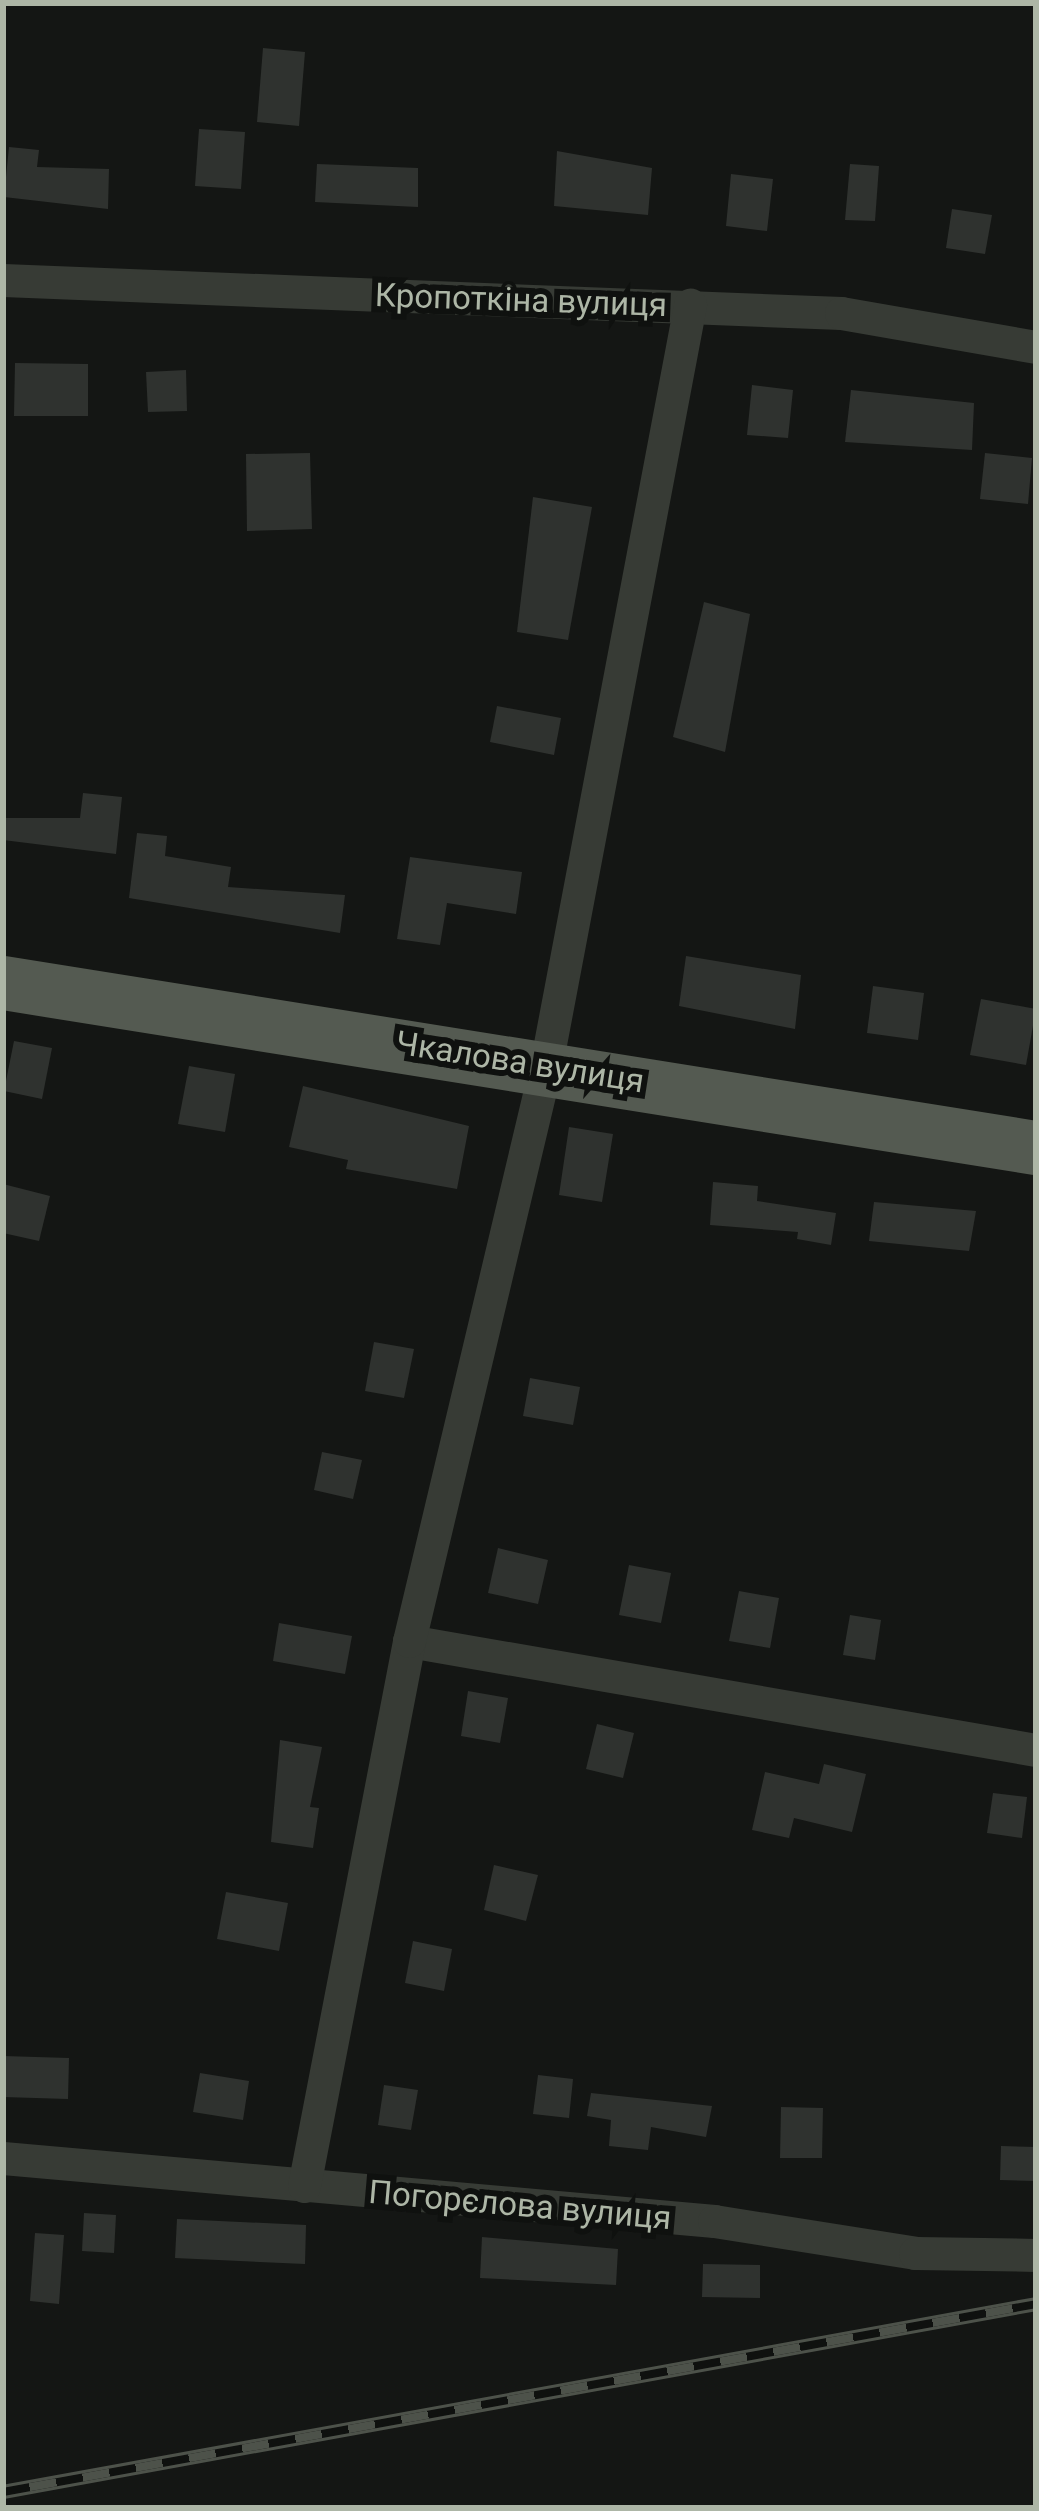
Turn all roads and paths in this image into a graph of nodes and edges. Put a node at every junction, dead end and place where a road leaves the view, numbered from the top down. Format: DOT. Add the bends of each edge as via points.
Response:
graph roads {
  1 [pos="3,280"];
  2 [pos="690,305"];
  3 [pos="1036,347"];
  4 [pos="3,983"];
  5 [pos="546,1065"];
  6 [pos="1036,1148"];
  7 [pos="409,1641"];
  8 [pos="1036,1750"];
  9 [pos="3,2158"];
  10 [pos="304,2186"];
  11 [pos="1036,2255"];
  1 -- 2 [label="street, Кропоткіна вулиця"];
  2 -- 3 [label="street, Кропоткіна вулиця" via="841,313"];
  2 -- 5 [label="street"];
  4 -- 5 [label="main road, Чкалова вулиця"];
  5 -- 6 [label="main road, Чкалова вулиця"];
  5 -- 7 [label="street"];
  7 -- 8 [label="street"];
  7 -- 10 [label="street"];
  9 -- 10 [label="street, Погорєлова вулиця"];
  10 -- 11 [label="street, Погорєлова вулиця" via="714,2222 915,2253"];
}
